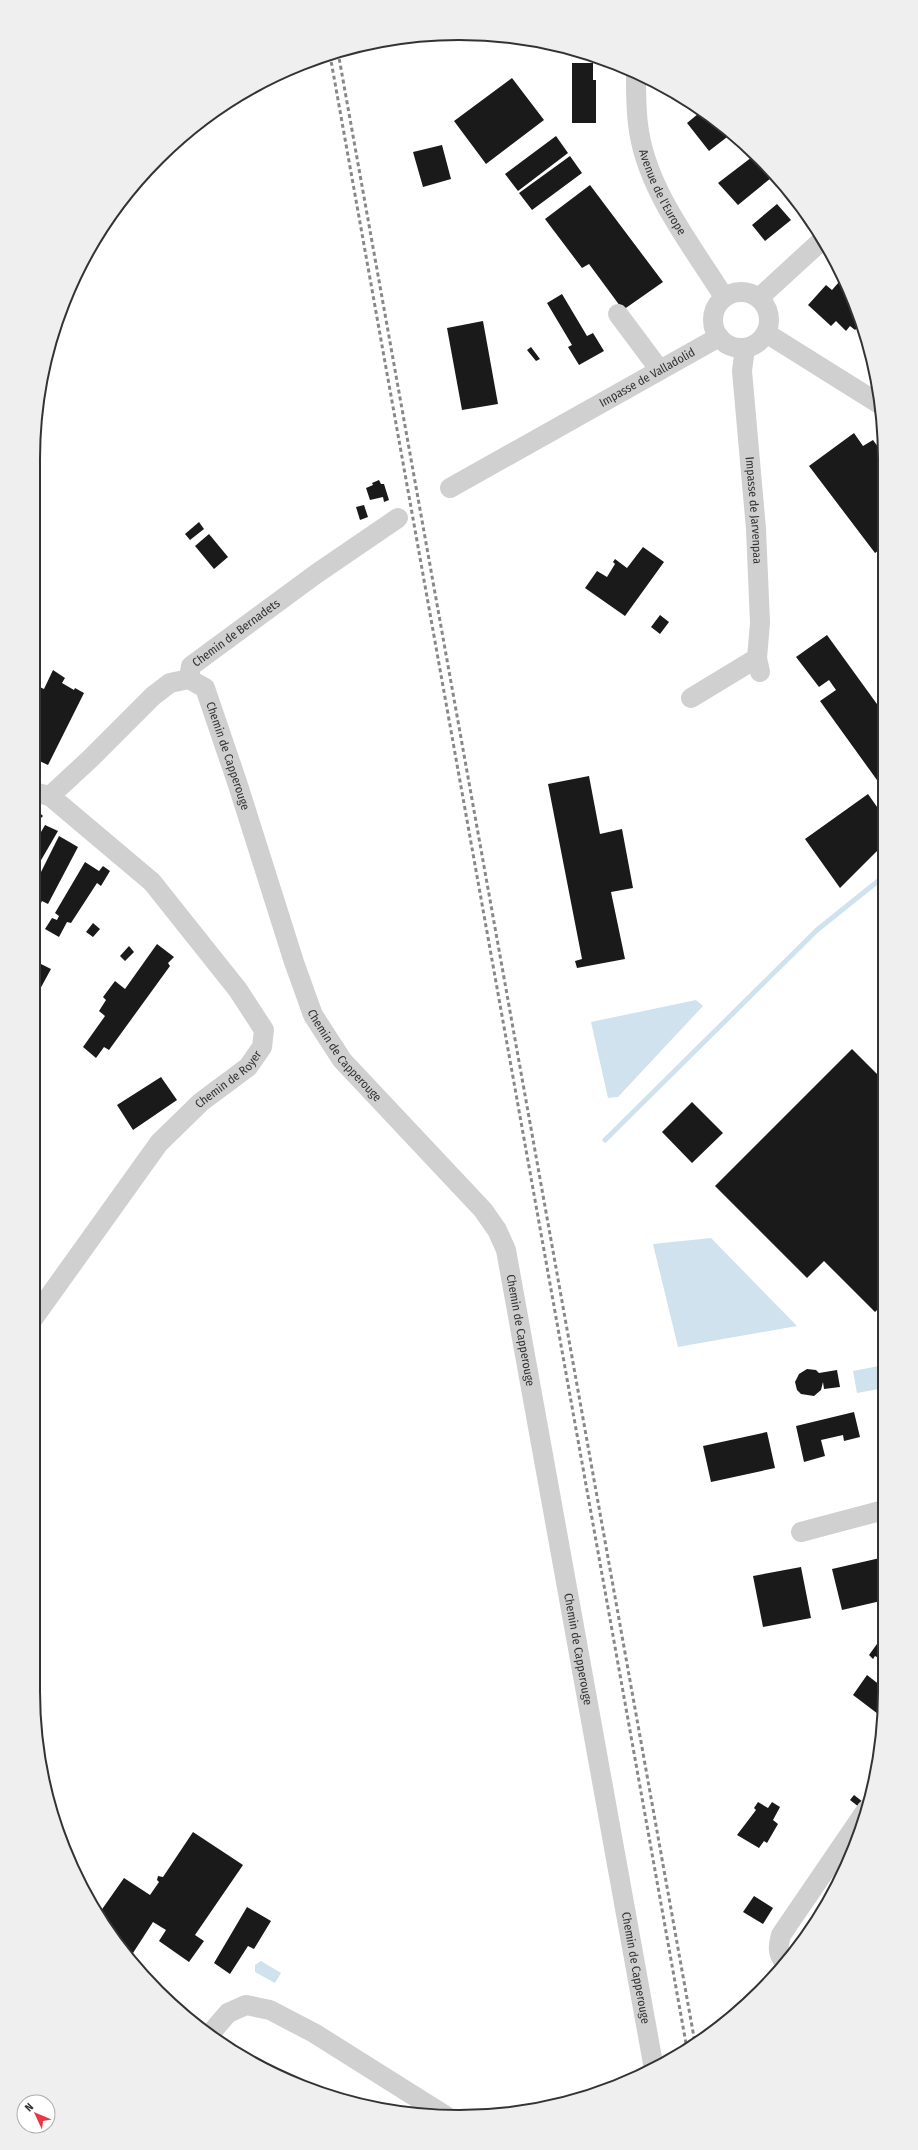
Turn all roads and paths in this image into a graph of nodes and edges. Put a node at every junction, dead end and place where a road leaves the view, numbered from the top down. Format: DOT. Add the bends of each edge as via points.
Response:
graph roads {
  1 [pos="636,80"];
  2 [pos="818,244"];
  3 [pos="724,298"];
  4 [pos="759,298"];
  5 [pos="618,314"];
  6 [pos="766,333"];
  7 [pos="718,338"];
  8 [pos="745,348"];
  9 [pos="659,369"];
  10 [pos="873,400"];
  11 [pos="450,488"];
  12 [pos="398,518"];
  13 [pos="189,679"];
  14 [pos="691,698"];
  15 [pos="41,794"];
  16 [pos="40,1309"];
  17 [pos="878,1512"];
  18 [pos="801,1532"];
  19 [pos="856,1827"];
  20 [pos="781,1958"];
  21 [pos="214,2030"];
  22 [pos="653,2062"];
  23 [pos="435,2109"];
  1 -- 3 [label="street, Avenue de l'Europe" via="638,125 651,172 666,205"];
  2 -- 4 [label="street"];
  3 -- 4 [label="street" via="745,292"];
  3 -- 7 [label="street" via="717,304 712,321"];
  4 -- 6 [label="street" via="768,314 769,324"];
  5 -- 9 [label="street"];
  6 -- 8 [label="street" via="754,345"];
  6 -- 10 [label="street"];
  7 -- 8 [label="street" via="730,346"];
  7 -- 9 [label="street, Impasse de Valladolid"];
  8 -- 14 [label="street, Impasse de Jarvenpaa" via="742,371 756,529 760,623 758,665"];
  9 -- 11 [label="street, Impasse de Valladolid"];
  12 -- 13 [label="street, Chemin de Bernadets" via="316,574 191,666"];
  13 -- 15 [label="street, Chemin de Bernadets" via="170,683 153,696 90,759"];
  13 -- 22 [label="street, Chemin de Capperouge" via="205,688 313,1015 342,1060 483,1210 497,1230 506,1250"];
  15 -- 16 [label="street, Chemin de Royer" via="152,882 238,990 264,1030 262,1047 248,1067 201,1102 159,1143"];
  17 -- 18 [label="street"];
  19 -- 20 [label="street" via="781,1935 778,1947"];
  21 -- 23 [label="street" via="228,2013 246,2005 270,2010 314,2033"];
}
